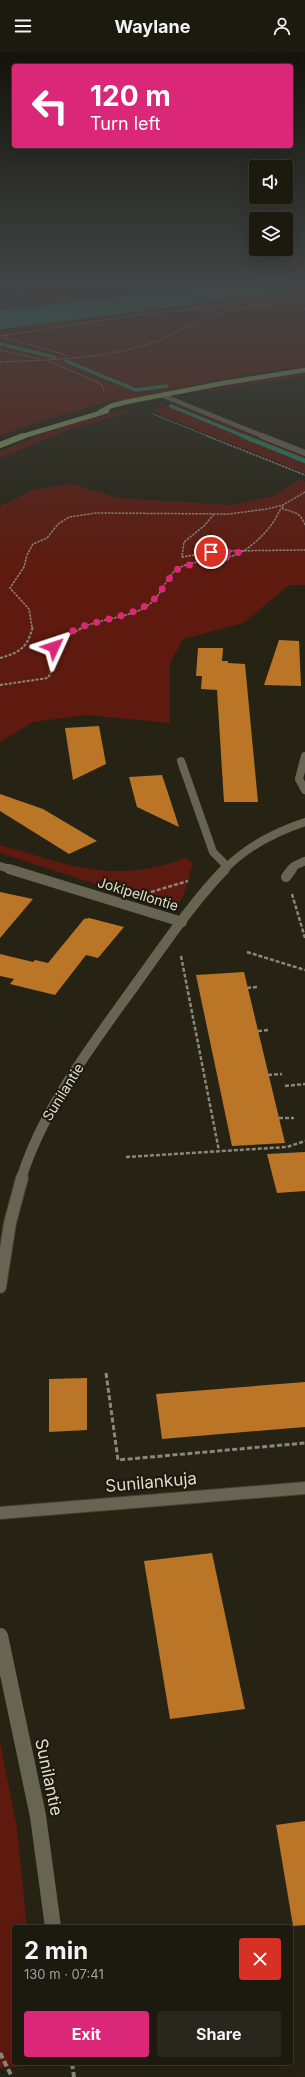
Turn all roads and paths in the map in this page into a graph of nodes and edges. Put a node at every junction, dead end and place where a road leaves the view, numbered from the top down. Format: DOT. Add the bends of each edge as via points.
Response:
graph roads {
  1 [pos="96,382"];
  2 [pos="233,382"];
  3 [pos="104,392"];
  4 [pos="164,396"];
  5 [pos="149,412"];
  6 [pos="0,445"];
  7 [pos="305,453"];
  8 [pos="305,475"];
  9 [pos="305,492"];
  10 [pos="284,505"];
  11 [pos="214,514"];
  12 [pos="305,525"];
  13 [pos="305,550"];
  14 [pos="239,552"];
  15 [pos="0,658"];
  16 [pos="0,685"];
  17 [pos="305,756"];
  18 [pos="181,761"];
  19 [pos="305,790"];
  20 [pos="305,822"];
  21 [pos="305,861"];
  22 [pos="0,866"];
  23 [pos="227,866"];
  24 [pos="219,876"];
  25 [pos="286,877"];
  26 [pos="148,893"];
  27 [pos="182,922"];
  28 [pos="305,938"];
  29 [pos="247,952"];
  30 [pos="181,955"];
  31 [pos="305,970"];
  32 [pos="257,987"];
  33 [pos="247,988"];
  34 [pos="269,1030"];
  35 [pos="258,1031"];
  36 [pos="282,1074"];
  37 [pos="268,1075"];
  38 [pos="305,1084"];
  39 [pos="285,1086"];
  40 [pos="279,1118"];
  41 [pos="294,1118"];
  42 [pos="305,1141"];
  43 [pos="219,1151"];
  44 [pos="126,1157"];
  45 [pos="0,1287"];
  46 [pos="106,1373"];
  47 [pos="305,1443"];
  48 [pos="305,1488"];
  49 [pos="0,1513"];
  50 [pos="0,1636"];
  51 [pos="53,1925"];
  52 [pos="0,2053"];
  53 [pos="72,2065"];
  54 [pos="12,2077"];
  55 [pos="74,2077"];
  1 -- 3 [label="path" via="104,387"];
  2 -- 4 [label="main road"];
  4 -- 6 [label="main road" via="136,406 100,412 32,432"];
  4 -- 7 [label="street"];
  5 -- 8 [label="path"];
  9 -- 10 [label="path"];
  10 -- 11 [label="path" via="267,511"];
  10 -- 12 [label="path" via="283,509 302,517"];
  10 -- 14 [label="path" via="273,523 256,541"];
  11 -- 14 [label="path" via="200,531 186,538 180,548 182,557 221,551"];
  11 -- 15 [label="path" via="96,513 74,516 60,522 52,528 47,538 33,544 24,567 10,588 29,609 33,625 30,641 17,653"];
  13 -- 14 [label="path"];
  14 -- 16 [label="path" via="233,556 194,563 176,570 152,602 139,610 88,625 67,635 54,647 49,657 53,668 48,678"];
  17 -- 19 [label="street" via="299,779"];
  18 -- 23 [label="street" via="213,852"];
  20 -- 23 [label="street, Jokipellontie" via="282,831"];
  21 -- 25 [label="street" via="294,866"];
  22 -- 27 [label="street, Jokipellontie"];
  23 -- 24 [label="street, Jokipellontie"];
  24 -- 26 [label="path" via="178,883"];
  24 -- 27 [label="street, Jokipellontie"];
  25 -- 28 [label="path"];
  27 -- 45 [label="street, Sunilantie" via="120,1005 45,1119 22,1180 4,1250"];
  29 -- 31 [label="path"];
  30 -- 43 [label="path"];
  32 -- 33 [label="path"];
  34 -- 35 [label="path"];
  36 -- 37 [label="path"];
  38 -- 39 [label="path"];
  40 -- 41 [label="path"];
  42 -- 43 [label="path" via="287,1147"];
  43 -- 44 [label="path"];
  46 -- 47 [label="path" via="118,1460"];
  48 -- 49 [label="street, Sunilankuja"];
  50 -- 51 [label="street, Sunilantie" via="38,1816"];
  52 -- 54 [label="path"];
  53 -- 55 [label="path"];
}
